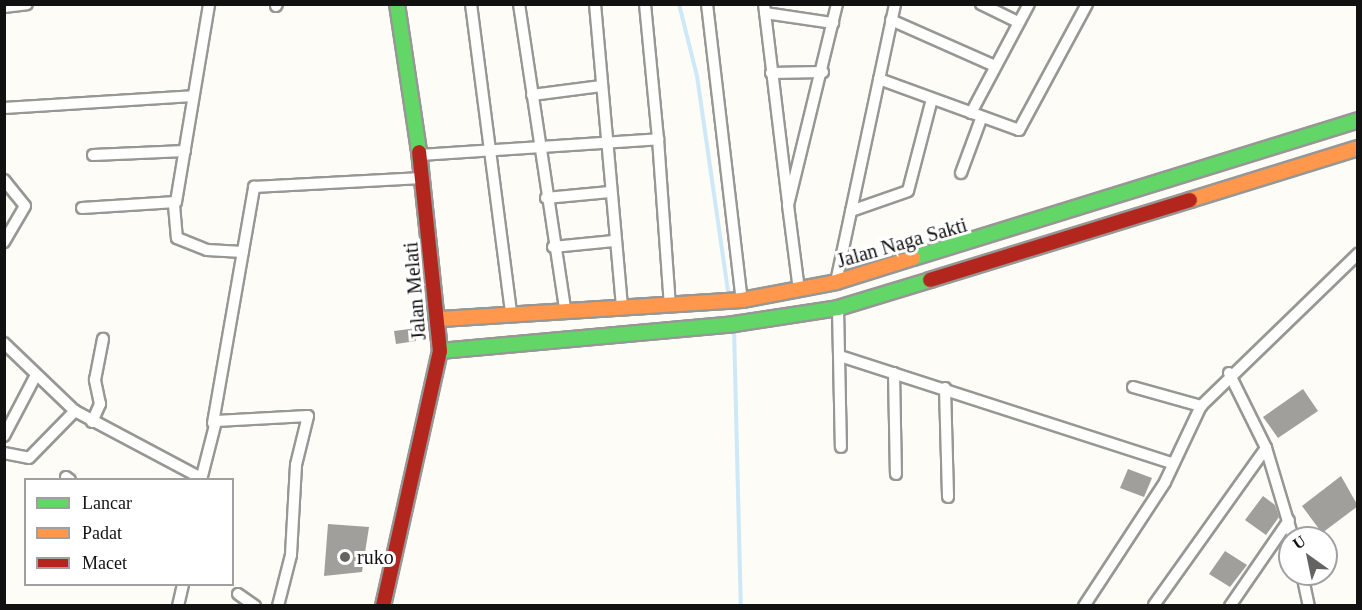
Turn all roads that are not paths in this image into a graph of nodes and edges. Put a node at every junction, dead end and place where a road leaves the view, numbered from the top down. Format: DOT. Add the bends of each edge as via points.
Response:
graph roads {
  1 [pos="27,4"];
  2 [pos="209,4"];
  3 [pos="397,4"];
  4 [pos="471,4"];
  5 [pos="519,4"];
  6 [pos="595,4"];
  7 [pos="645,4"];
  8 [pos="707,4"];
  9 [pos="837,4"];
  10 [pos="894,4"];
  11 [pos="981,4"];
  12 [pos="1029,4"];
  13 [pos="1087,4"];
  14 [pos="4,7"];
  15 [pos="764,9"];
  16 [pos="891,20"];
  17 [pos="1018,22"];
  18 [pos="833,23"];
  19 [pos="995,66"];
  20 [pos="823,72"];
  21 [pos="771,73"];
  22 [pos="879,79"];
  23 [pos="601,87"];
  24 [pos="532,95"];
  25 [pos="193,96"];
  26 [pos="932,99"];
  27 [pos="4,108"];
  28 [pos="976,116"];
  29 [pos="1358,120"];
  30 [pos="606,139"];
  31 [pos="658,139"];
  32 [pos="539,144"];
  33 [pos="1358,148"];
  34 [pos="184,150"];
  35 [pos="489,150"];
  36 [pos="93,155"];
  37 [pos="420,155"];
  38 [pos="960,173"];
  39 [pos="422,178"];
  40 [pos="4,180"];
  41 [pos="1164,182"];
  42 [pos="610,192"];
  43 [pos="546,198"];
  44 [pos="174,204"];
  45 [pos="788,205"];
  46 [pos="1172,206"];
  47 [pos="82,208"];
  48 [pos="850,211"];
  49 [pos="614,240"];
  50 [pos="4,242"];
  51 [pos="553,247"];
  52 [pos="243,252"];
  53 [pos="1358,254"];
  54 [pos="836,282"];
  55 [pos="799,290"];
  56 [pos="742,300"];
  57 [pos="670,306"];
  58 [pos="622,308"];
  59 [pos="838,308"];
  60 [pos="565,309"];
  61 [pos="511,313"];
  62 [pos="441,319"];
  63 [pos="102,339"];
  64 [pos="4,343"];
  65 [pos="440,351"];
  66 [pos="843,357"];
  67 [pos="894,373"];
  68 [pos="1229,373"];
  69 [pos="36,375"];
  70 [pos="1133,387"];
  71 [pos="945,388"];
  72 [pos="1201,406"];
  73 [pos="75,411"];
  74 [pos="92,422"];
  75 [pos="213,423"];
  76 [pos="4,436"];
  77 [pos="841,447"];
  78 [pos="1266,448"];
  79 [pos="4,453"];
  80 [pos="1172,463"];
  81 [pos="896,474"];
  82 [pos="199,478"];
  83 [pos="201,478"];
  84 [pos="948,497"];
  85 [pos="1289,520"];
  86 [pos="1290,526"];
  87 [pos="183,586"];
  88 [pos="1305,586"];
  89 [pos="238,594"];
  90 [pos="1154,605"];
  91 [pos="178,606"];
  92 [pos="255,606"];
  93 [pos="278,606"];
  94 [pos="383,606"];
  95 [pos="1084,606"];
  96 [pos="1230,606"];
  97 [pos="1309,606"];
  1 -- 14 [label="street"];
  2 -- 25 [label="street"];
  3 -- 37 [label="main road, Jalan Melati"];
  4 -- 35 [label="street"];
  5 -- 24 [label="street"];
  6 -- 23 [label="street"];
  7 -- 31 [label="street"];
  8 -- 56 [label="street"];
  9 -- 18 [label="street"];
  10 -- 16 [label="street"];
  11 -- 17 [label="street"];
  12 -- 17 [label="street"];
  13 -- 28 [label="street" via="1023,127 1015,131"];
  15 -- 18 [label="street"];
  15 -- 21 [label="street"];
  16 -- 19 [label="street"];
  16 -- 22 [label="street"];
  17 -- 19 [label="street"];
  18 -- 20 [label="street"];
  19 -- 28 [label="street"];
  20 -- 21 [label="street"];
  20 -- 45 [label="street"];
  21 -- 45 [label="street"];
  22 -- 26 [label="street"];
  22 -- 48 [label="street"];
  23 -- 24 [label="street"];
  23 -- 30 [label="street"];
  24 -- 32 [label="street"];
  25 -- 27 [label="street"];
  25 -- 34 [label="street"];
  26 -- 28 [label="street"];
  26 -- 48 [label="street" via="908,191"];
  28 -- 38 [label="street"];
  29 -- 41 [label="main road, Jalan Naga Sakti"];
  30 -- 31 [label="street"];
  30 -- 32 [label="street"];
  30 -- 42 [label="street"];
  31 -- 57 [label="street"];
  32 -- 35 [label="street"];
  32 -- 43 [label="street"];
  33 -- 46 [label="main road"];
  34 -- 36 [label="street"];
  34 -- 44 [label="street"];
  35 -- 37 [label="street"];
  35 -- 61 [label="street"];
  37 -- 39 [label="main road, Jalan Melati"];
  39 -- 52 [label="street" via="254,187"];
  39 -- 62 [label="main road, Jalan Melati"];
  40 -- 50 [label="street" via="25,206"];
  41 -- 46 [label="main road"];
  41 -- 54 [label="main road, Jalan Naga Sakti"];
  42 -- 43 [label="street"];
  42 -- 49 [label="street"];
  43 -- 51 [label="street"];
  44 -- 47 [label="street"];
  44 -- 52 [label="street" via="177,238 207,250"];
  45 -- 55 [label="street"];
  46 -- 59 [label="main road"];
  48 -- 54 [label="street"];
  49 -- 51 [label="street"];
  49 -- 58 [label="street"];
  51 -- 60 [label="street"];
  52 -- 75 [label="street"];
  53 -- 68 [label="street"];
  54 -- 55 [label="main road, Jalan Naga Sakti"];
  55 -- 56 [label="main road, Jalan Naga Sakti"];
  56 -- 57 [label="main road, Jalan Naga Sakti"];
  57 -- 58 [label="main road, Jalan Naga Sakti"];
  58 -- 60 [label="main road, Jalan Naga Sakti"];
  59 -- 65 [label="main road" via="734,324"];
  59 -- 66 [label="street"];
  60 -- 61 [label="main road, Jalan Naga Sakti"];
  61 -- 62 [label="main road, Jalan Naga Sakti"];
  62 -- 65 [label="main road, Jalan Melati"];
  63 -- 74 [label="street" via="94,380 100,404"];
  64 -- 69 [label="street"];
  65 -- 94 [label="main road, Jalan Melati"];
  66 -- 67 [label="street"];
  66 -- 77 [label="street"];
  67 -- 71 [label="street"];
  67 -- 81 [label="street"];
  68 -- 72 [label="street"];
  68 -- 78 [label="street"];
  69 -- 73 [label="street"];
  69 -- 76 [label="street"];
  70 -- 72 [label="street"];
  71 -- 80 [label="street"];
  71 -- 84 [label="street"];
  72 -- 80 [label="street"];
  73 -- 74 [label="street"];
  73 -- 79 [label="street" via="29,458"];
  74 -- 82 [label="street"];
  75 -- 83 [label="street"];
  75 -- 93 [label="street" via="308,416 296,465 291,555"];
  78 -- 85 [label="street"];
  78 -- 90 [label="street"];
  80 -- 95 [label="street" via="1165,482"];
  85 -- 86 [label="street"];
  85 -- 96 [label="street"];
  87 -- 91 [label="street"];
  88 -- 97 [label="street"];
  89 -- 92 [label="street"];
}
